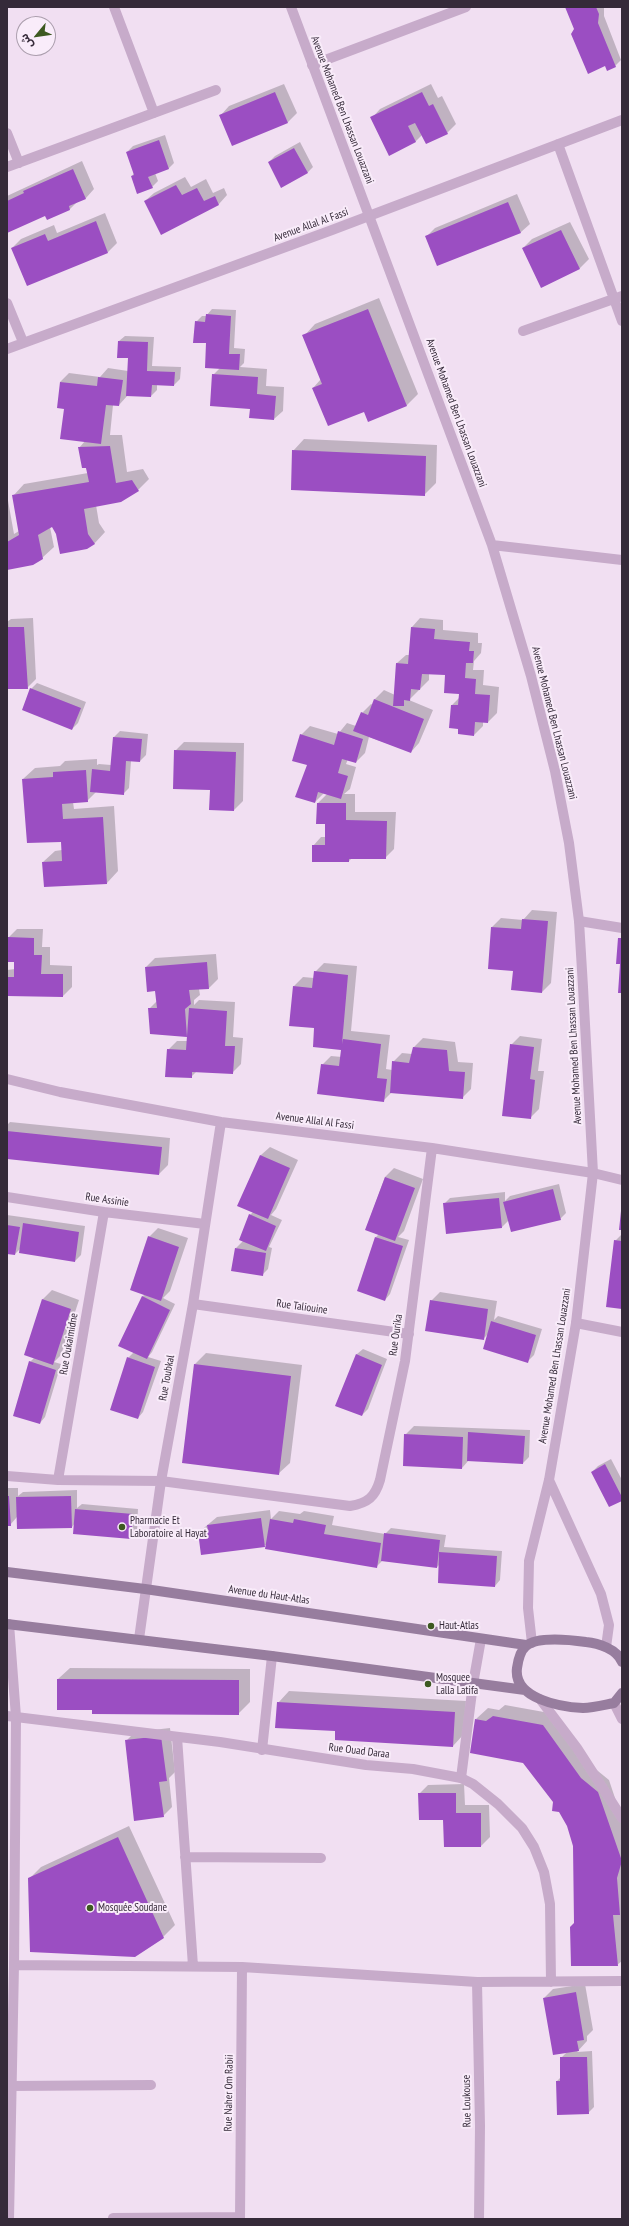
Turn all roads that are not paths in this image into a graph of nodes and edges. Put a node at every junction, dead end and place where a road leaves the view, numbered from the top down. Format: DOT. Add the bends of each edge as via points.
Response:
graph roads {
  1 [pos="114,7"];
  2 [pos="290,7"];
  3 [pos="466,7"];
  4 [pos="312,65"];
  5 [pos="216,90"];
  6 [pos="154,113"];
  7 [pos="622,120"];
  8 [pos="7,133"];
  9 [pos="558,144"];
  10 [pos="19,163"];
  11 [pos="7,167"];
  12 [pos="370,216"];
  13 [pos="618,298"];
  14 [pos="7,303"];
  15 [pos="622,321"];
  16 [pos="523,331"];
  17 [pos="23,342"];
  18 [pos="7,349"];
  19 [pos="492,545"];
  20 [pos="622,560"];
  21 [pos="579,921"];
  22 [pos="622,928"];
  23 [pos="7,1079"];
  24 [pos="221,1122"];
  25 [pos="432,1148"];
  26 [pos="593,1173"];
  27 [pos="622,1180"];
  28 [pos="7,1197"];
  29 [pos="104,1212"];
  30 [pos="205,1224"];
  31 [pos="193,1304"];
  32 [pos="576,1323"];
  33 [pos="622,1332"];
  34 [pos="409,1334"];
  35 [pos="7,1476"];
  36 [pos="58,1480"];
  37 [pos="549,1480"];
  38 [pos="161,1481"];
  39 [pos="7,1572"];
  40 [pos="145,1589"];
  41 [pos="8,1624"];
  42 [pos="482,1639"];
  43 [pos="139,1640"];
  44 [pos="529,1644"];
  45 [pos="606,1647"];
  46 [pos="272,1656"];
  47 [pos="621,1659"];
  48 [pos="473,1684"];
  49 [pos="525,1690"];
  50 [pos="540,1699"];
  51 [pos="618,1700"];
  52 [pos="12,1716"];
  53 [pos="622,1719"];
  54 [pos="177,1737"];
  55 [pos="262,1750"];
  56 [pos="461,1778"];
  57 [pos="622,1818"];
  58 [pos="185,1857"];
  59 [pos="321,1858"];
  60 [pos="11,1900"];
  61 [pos="14,1965"];
  62 [pos="193,1966"];
  63 [pos="242,1967"];
  64 [pos="622,1981"];
  65 [pos="477,1982"];
  66 [pos="550,1982"];
  67 [pos="151,2085"];
  68 [pos="10,2093"];
  69 [pos="114,2218"];
  70 [pos="240,2218"];
  71 [pos="9,2219"];
  72 [pos="479,2219"];
  1 -- 6 [label="street"];
  2 -- 4 [label="street, Avenue Mohamed Ben Lhassan Louazzani"];
  3 -- 4 [label="street"];
  4 -- 12 [label="street, Avenue Mohamed Ben Lhassan Louazzani"];
  5 -- 6 [label="street"];
  6 -- 10 [label="street"];
  7 -- 9 [label="street, Avenue Allal Al Fassi"];
  8 -- 10 [label="street"];
  9 -- 12 [label="street, Avenue Allal Al Fassi"];
  9 -- 13 [label="street"];
  10 -- 11 [label="street"];
  12 -- 17 [label="street, Avenue Allal Al Fassi"];
  12 -- 19 [label="street, Avenue Mohamed Ben Lhassan Louazzani"];
  13 -- 15 [label="street"];
  13 -- 16 [label="street"];
  14 -- 17 [label="street"];
  17 -- 18 [label="street, Avenue Allal Al Fassi"];
  19 -- 20 [label="street"];
  19 -- 21 [label="street, Avenue Mohamed Ben Lhassan Louazzani" via="513,611 555,771 569,843"];
  21 -- 22 [label="street"];
  21 -- 26 [label="street, Avenue Mohamed Ben Lhassan Louazzani"];
  23 -- 24 [label="street, Avenue Allal Al Fassi" via="60,1092"];
  24 -- 25 [label="street, Avenue Allal Al Fassi"];
  24 -- 30 [label="street, Rue Toubkal"];
  25 -- 26 [label="street, Avenue Allal Al Fassi"];
  25 -- 34 [label="street, Rue Ourika"];
  26 -- 27 [label="street, Avenue Allal Al Fassi"];
  26 -- 32 [label="street, Avenue Mohamed Ben Lhassan Louazzani"];
  28 -- 29 [label="street, Rue Assinie"];
  29 -- 30 [label="street, Rue Assinie"];
  29 -- 36 [label="street, Rue Oukaimidne"];
  30 -- 31 [label="street, Rue Toubkal"];
  31 -- 34 [label="street, Rue Taliouine"];
  31 -- 38 [label="street, Rue Toubkal"];
  32 -- 33 [label="street"];
  32 -- 37 [label="street, Avenue Mohamed Ben Lhassan Louazzani"];
  34 -- 38 [label="street, Rue Ourika" via="376,1491 368,1501 350,1506"];
  35 -- 36 [label="street"];
  36 -- 38 [label="street"];
  37 -- 44 [label="street, Avenue Mohamed Ben Lhassan Louazzani" via="529,1561"];
  37 -- 45 [label="street" via="601,1594 609,1625"];
  38 -- 40 [label="street, Rue Toubkal"];
  39 -- 40 [label="main road, Avenue du Haut-Atlas"];
  40 -- 42 [label="main road, Avenue du Haut-Atlas"];
  40 -- 43 [label="street, Rue Toubkal"];
  41 -- 43 [label="main road"];
  41 -- 52 [label="street"];
  42 -- 44 [label="main road, Avenue du Haut-Atlas"];
  42 -- 48 [label="street"];
  43 -- 46 [label="main road"];
  44 -- 45 [label="main road, Avenue du Haut-Atlas" via="556,1639"];
  44 -- 49 [label="main road" via="518,1658 516,1674"];
  45 -- 47 [label="main road"];
  46 -- 48 [label="main road"];
  46 -- 55 [label="street"];
  48 -- 49 [label="main road"];
  48 -- 56 [label="street"];
  49 -- 50 [label="main road"];
  50 -- 51 [label="main road" via="585,1708"];
  50 -- 57 [label="street" via="577,1748"];
  51 -- 53 [label="street"];
  52 -- 54 [label="street, Rue Ouad Daraa"];
  52 -- 60 [label="street"];
  54 -- 55 [label="street, Rue Ouad Daraa"];
  54 -- 58 [label="street"];
  55 -- 56 [label="street, Rue Ouad Daraa" via="413,1769"];
  56 -- 66 [label="street, Rue Ouad Daraa" via="498,1804 522,1828 534,1847 544,1872 550,1904"];
  58 -- 59 [label="street"];
  58 -- 62 [label="street"];
  60 -- 61 [label="street"];
  61 -- 62 [label="street"];
  61 -- 68 [label="street"];
  62 -- 63 [label="street"];
  63 -- 65 [label="street"];
  63 -- 70 [label="street, Rue Naher Om Rabii"];
  64 -- 66 [label="street"];
  65 -- 66 [label="street"];
  65 -- 72 [label="street, Rue Loukouse"];
  67 -- 68 [label="street"];
  68 -- 71 [label="street"];
  69 -- 70 [label="street"];
}
